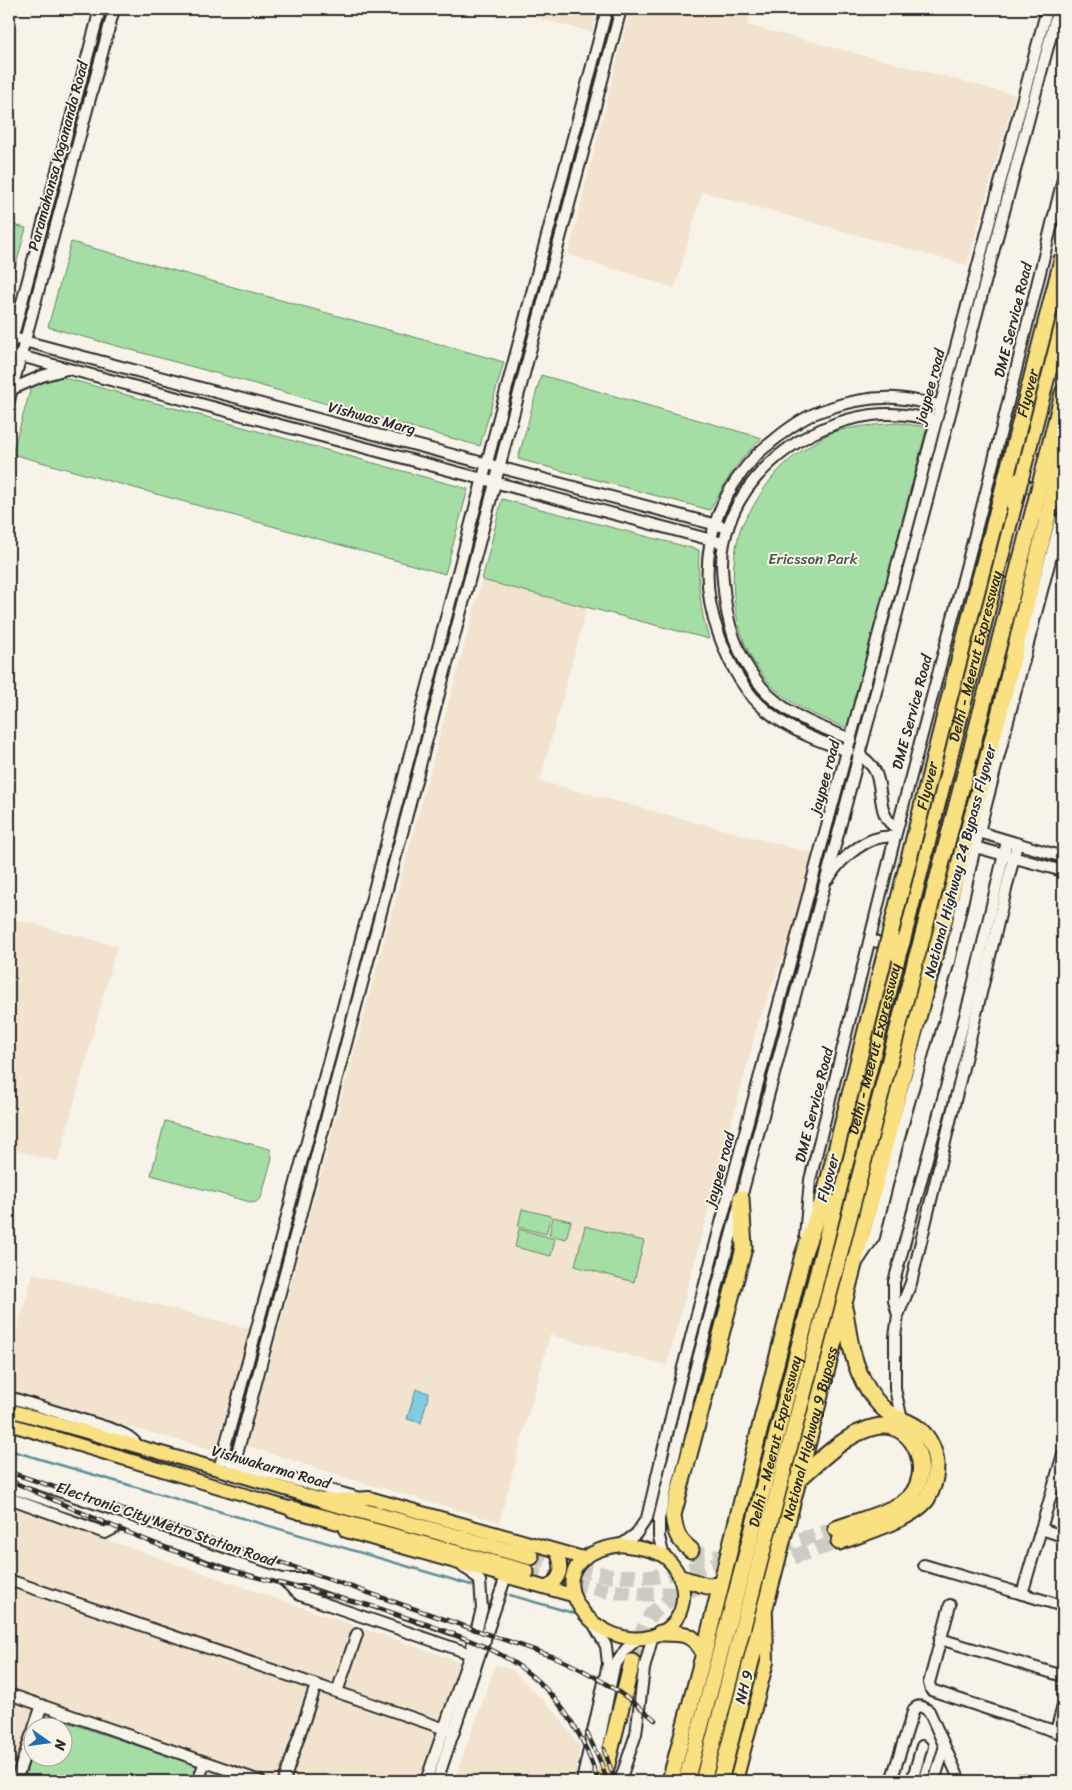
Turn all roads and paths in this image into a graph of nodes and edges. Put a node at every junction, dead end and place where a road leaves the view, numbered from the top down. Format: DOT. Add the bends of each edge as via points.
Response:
graph roads {
  1 [pos="100,9"];
  2 [pos="114,9"];
  3 [pos="607,9"];
  4 [pos="621,9"];
  5 [pos="1046,9"];
  6 [pos="1058,9"];
  7 [pos="1063,179"];
  8 [pos="992,212"];
  9 [pos="1003,215"];
  10 [pos="1063,256"];
  11 [pos="1063,315"];
  12 [pos="11,337"];
  13 [pos="24,341"];
  14 [pos="9,352"];
  15 [pos="20,356"];
  16 [pos="68,369"];
  17 [pos="12,389"];
  18 [pos="1063,393"];
  19 [pos="9,400"];
  20 [pos="940,405"];
  21 [pos="936,420"];
  22 [pos="1063,453"];
  23 [pos="487,464"];
  24 [pos="500,467"];
  25 [pos="990,476"];
  26 [pos="483,479"];
  27 [pos="495,483"];
  28 [pos="986,492"];
  29 [pos="1063,496"];
  30 [pos="1063,512"];
  31 [pos="715,524"];
  32 [pos="728,528"];
  33 [pos="710,540"];
  34 [pos="724,543"];
  35 [pos="892,586"];
  36 [pos="903,589"];
  37 [pos="851,739"];
  38 [pos="848,751"];
  39 [pos="858,754"];
  40 [pos="978,832"];
  41 [pos="896,833"];
  42 [pos="1012,842"];
  43 [pos="975,846"];
  44 [pos="1008,855"];
  45 [pos="1063,857"];
  46 [pos="1063,871"];
  47 [pos="822,892"];
  48 [pos="870,940"];
  49 [pos="949,961"];
  50 [pos="960,1057"];
  51 [pos="738,1164"];
  52 [pos="749,1166"];
  53 [pos="741,1198"];
  54 [pos="803,1255"];
  55 [pos="853,1268"];
  56 [pos="844,1305"];
  57 [pos="898,1315"];
  58 [pos="681,1375"];
  59 [pos="693,1378"];
  60 [pos="895,1389"];
  61 [pos="9,1397"];
  62 [pos="879,1404"];
  63 [pos="9,1410"];
  64 [pos="32,1416"];
  65 [pos="902,1420"];
  66 [pos="9,1424"];
  67 [pos="28,1429"];
  68 [pos="136,1445"];
  69 [pos="1063,1457"];
  70 [pos="220,1465"];
  71 [pos="234,1468"];
  72 [pos="1061,1471"];
  73 [pos="797,1482"];
  74 [pos="9,1487"];
  75 [pos="9,1498"];
  76 [pos="363,1499"];
  77 [pos="325,1501"];
  78 [pos="292,1509"];
  79 [pos="120,1525"];
  80 [pos="1041,1529"];
  81 [pos="1063,1536"];
  82 [pos="621,1545"];
  83 [pos="691,1550"];
  84 [pos="556,1551"];
  85 [pos="664,1556"];
  86 [pos="583,1558"];
  87 [pos="453,1561"];
  88 [pos="924,1565"];
  89 [pos="506,1576"];
  90 [pos="681,1578"];
  91 [pos="282,1579"];
  92 [pos="9,1580"];
  93 [pos="720,1585"];
  94 [pos="547,1587"];
  95 [pos="572,1594"];
  96 [pos="1022,1594"];
  97 [pos="766,1600"];
  98 [pos="950,1605"];
  99 [pos="1063,1606"];
  100 [pos="592,1621"];
  101 [pos="357,1634"];
  102 [pos="657,1634"];
  103 [pos="640,1638"];
  104 [pos="940,1639"];
  105 [pos="480,1640"];
  106 [pos="704,1653"];
  107 [pos="475,1656"];
  108 [pos="632,1662"];
  109 [pos="1063,1676"];
  110 [pos="316,1685"];
  111 [pos="337,1692"];
  112 [pos="9,1694"];
  113 [pos="42,1705"];
  114 [pos="1063,1706"];
  115 [pos="37,1718"];
  116 [pos="449,1730"];
  117 [pos="1059,1732"];
  118 [pos="922,1746"];
  119 [pos="944,1749"];
  120 [pos="205,1762"];
  121 [pos="22,1763"];
  122 [pos="16,1781"];
  123 [pos="198,1781"];
  124 [pos="260,1781"];
  125 [pos="284,1781"];
  126 [pos="426,1781"];
  127 [pos="436,1781"];
  128 [pos="582,1781"];
  129 [pos="591,1781"];
  130 [pos="603,1781"];
  131 [pos="620,1781"];
  132 [pos="670,1781"];
  133 [pos="686,1781"];
  134 [pos="703,1781"];
  135 [pos="720,1781"];
  136 [pos="736,1781"];
  137 [pos="891,1781"];
  138 [pos="912,1781"];
  139 [pos="934,1781"];
  140 [pos="960,1781"];
  1 -- 12 [label="street, Paramahansa Yogananda Road"];
  2 -- 13 [label="street, Paramahansa Yogananda Road"];
  3 -- 23 [label="street"];
  4 -- 24 [label="street"];
  5 -- 8 [label="street, jaypee road"];
  6 -- 9 [label="street"];
  7 -- 25 [label="street, DME Service Road"];
  8 -- 9 [label="street"];
  8 -- 20 [label="street, jaypee road"];
  9 -- 36 [label="street"];
  10 -- 54 [label="highway, Flyover, bridge" via="825,1194"];
  11 -- 133 [label="highway, Delhi - Meerut Expressway, bridge"];
  12 -- 13 [label="street, Vishwas Marg"];
  12 -- 14 [label="street, Paramahansa Yogananda Road"];
  13 -- 15 [label="street, Paramahansa Yogananda Road"];
  13 -- 23 [label="street, Vishwas Marg"];
  14 -- 15 [label="street, Vishwas Marg"];
  15 -- 16 [label="street, Vishwas Marg"];
  15 -- 17 [label="street, Paramahansa Yogananda Road"];
  16 -- 17 [label="street"];
  16 -- 26 [label="street, Vishwas Marg"];
  17 -- 19 [label="street, Paramahansa Yogananda Road"];
  18 -- 134 [label="highway, Delhi - Meerut Expressway, bridge"];
  20 -- 21 [label="street, jaypee road"];
  20 -- 31 [label="street" via="895,398 857,401 819,412 784,431 753,458 729,492"];
  21 -- 32 [label="street" via="906,414 873,414 838,422 803,438 753,481"];
  21 -- 35 [label="street, jaypee road"];
  22 -- 55 [label="highway, National Highway 24 Bypass Flyover, bridge"];
  23 -- 24 [label="street, Vishwas Marg"];
  23 -- 26 [label="street"];
  24 -- 27 [label="street"];
  24 -- 31 [label="street, Vishwas Marg"];
  25 -- 28 [label="street, DME Service Road"];
  25 -- 29 [label="street"];
  26 -- 27 [label="street, Vishwas Marg"];
  26 -- 70 [label="street"];
  27 -- 33 [label="street, Vishwas Marg"];
  27 -- 71 [label="street"];
  28 -- 30 [label="street"];
  28 -- 41 [label="street, DME Service Road"];
  30 -- 40 [label="street"];
  31 -- 32 [label="street, Vishwas Marg"];
  31 -- 33 [label="street"];
  32 -- 34 [label="street"];
  33 -- 34 [label="street, Vishwas Marg"];
  33 -- 38 [label="street" via="706,567 712,616 727,657 743,685 765,710 786,726"];
  34 -- 37 [label="street" via="722,576 727,616 739,651 753,674 770,696 790,712 812,725"];
  35 -- 36 [label="street"];
  35 -- 37 [label="street, jaypee road"];
  36 -- 39 [label="street"];
  37 -- 38 [label="street, jaypee road"];
  38 -- 51 [label="street, jaypee road"];
  39 -- 41 [label="street" via="870,762 876,773 887,819"];
  39 -- 47 [label="street"];
  40 -- 42 [label="street"];
  40 -- 43 [label="street"];
  41 -- 47 [label="street" via="860,847 834,869"];
  41 -- 48 [label="street, DME Service Road"];
  42 -- 44 [label="street"];
  42 -- 45 [label="street"];
  43 -- 44 [label="street"];
  43 -- 49 [label="street"];
  44 -- 46 [label="street"];
  44 -- 50 [label="street"];
  47 -- 52 [label="street"];
  48 -- 49 [label="street"];
  48 -- 54 [label="street, DME Service Road" via="810,1180"];
  49 -- 55 [label="street" via="874,1237"];
  50 -- 57 [label="street" via="911,1283"];
  50 -- 57 [label="street" via="894,1282"];
  51 -- 52 [label="street"];
  51 -- 58 [label="street, jaypee road"];
  52 -- 53 [label="street"];
  53 -- 59 [label="street"];
  53 -- 83 [label="highway" via="744,1248 673,1515 675,1532"];
  54 -- 93 [label="highway, Flyover"];
  55 -- 56 [label="highway, National Highway 9 Bypass"];
  56 -- 62 [label="highway" via="854,1361"];
  56 -- 73 [label="highway, National Highway 9 Bypass"];
  57 -- 60 [label="street"];
  58 -- 59 [label="street"];
  58 -- 82 [label="street, jaypee road" via="647,1518 636,1534"];
  59 -- 85 [label="street" via="659,1519"];
  60 -- 62 [label="street" via="888,1401"];
  60 -- 65 [label="street"];
  61 -- 68 [label="street" via="123,1433"];
  62 -- 65 [label="highway"];
  63 -- 64 [label="main road, Vishwakarma Road"];
  64 -- 67 [label="main road" via="23,1420 23,1426"];
  64 -- 68 [label="main road, Vishwakarma Road"];
  65 -- 73 [label="highway" via="920,1430 934,1450 936,1461 933,1486 927,1498 910,1513 838,1535 905,1502 915,1491 920,1473 916,1447 908,1437 891,1427 870,1428 844,1441"];
  66 -- 67 [label="main road"];
  67 -- 78 [label="main road"];
  68 -- 70 [label="main road, Vishwakarma Road"];
  69 -- 72 [label="street"];
  70 -- 71 [label="main road, Vishwakarma Road"];
  71 -- 76 [label="street"];
  71 -- 77 [label="main road, Vishwakarma Road"];
  72 -- 80 [label="street"];
  73 -- 97 [label="highway, National Highway 9 Bypass"];
  74 -- 79 [label="street, Electronic City Metro Station Road"];
  75 -- 79 [label="street" via="105,1533"];
  76 -- 77 [label="main road, Vishwakarma Road"];
  76 -- 84 [label="main road, Vishwakarma Road" via="369,1498"];
  77 -- 78 [label="highway" via="529,1564"];
  78 -- 87 [label="main road" via="318,1522"];
  79 -- 91 [label="street, Electronic City Metro Station Road"];
  80 -- 81 [label="street"];
  80 -- 96 [label="street"];
  82 -- 85 [label="main road"];
  82 -- 86 [label="main road"];
  84 -- 86 [label="main road, Vishwakarma Road"];
  84 -- 94 [label="main road" via="561,1569 555,1583"];
  85 -- 90 [label="main road"];
  86 -- 95 [label="main road" via="572,1577"];
  87 -- 89 [label="main road"];
  87 -- 105 [label="street" via="480,1581"];
  88 -- 96 [label="street"];
  89 -- 94 [label="main road"];
  89 -- 105 [label="street"];
  90 -- 93 [label="highway" via="707,1586"];
  90 -- 102 [label="main road" via="682,1610 676,1620"];
  91 -- 105 [label="street, Electronic City Metro Station Road" via="308,1579"];
  91 -- 107 [label="street" via="300,1595"];
  92 -- 110 [label="street"];
  93 -- 106 [label="highway, Flyover"];
  94 -- 95 [label="main road"];
  95 -- 100 [label="main road"];
  96 -- 99 [label="street"];
  97 -- 135 [label="highway, National Highway 9 Bypass"];
  97 -- 136 [label="main road, NH 9" via="767,1662"];
  98 -- 104 [label="street"];
  100 -- 103 [label="main road" via="618,1636"];
  100 -- 128 [label="street" via="606,1646 608,1664"];
  101 -- 111 [label="street"];
  102 -- 103 [label="main road"];
  102 -- 106 [label="highway" via="682,1633 698,1642"];
  102 -- 131 [label="street" via="644,1669 636,1734"];
  103 -- 129 [label="street" via="626,1649 614,1667"];
  104 -- 109 [label="street"];
  104 -- 117 [label="street" via="929,1683 931,1690"];
  105 -- 107 [label="street"];
  106 -- 132 [label="highway, Flyover"];
  107 -- 116 [label="street"];
  108 -- 130 [label="highway"];
  110 -- 111 [label="street"];
  110 -- 125 [label="street"];
  111 -- 116 [label="street"];
  112 -- 113 [label="street"];
  113 -- 115 [label="street"];
  113 -- 120 [label="street"];
  114 -- 117 [label="street"];
  116 -- 126 [label="street"];
  116 -- 127 [label="street"];
  118 -- 138 [label="street"];
  119 -- 137 [label="street" via="929,1711 917,1706"];
  119 -- 139 [label="street"];
  119 -- 140 [label="street"];
  120 -- 123 [label="street"];
  120 -- 124 [label="street"];
  121 -- 122 [label="street"];
}
